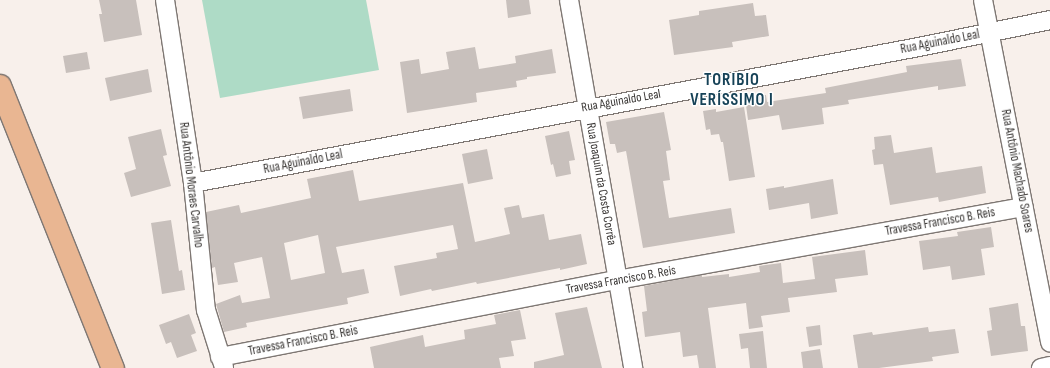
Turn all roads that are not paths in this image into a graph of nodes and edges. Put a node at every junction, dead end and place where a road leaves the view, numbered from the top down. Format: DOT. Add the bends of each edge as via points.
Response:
graph roads {
  1 [pos="165,0"];
  2 [pos="569,0"];
  3 [pos="983,0"];
  4 [pos="1050,20"];
  5 [pos="989,32"];
  6 [pos="0,86"];
  7 [pos="588,107"];
  8 [pos="193,183"];
  9 [pos="1024,207"];
  10 [pos="617,280"];
  11 [pos="1050,342"];
  12 [pos="222,362"];
  13 [pos="1050,366"];
  14 [pos="113,368"];
  15 [pos="633,368"];
  16 [pos="1041,368"];
  1 -- 8 [label="street, Rua Antônio Moraes Carvalho"];
  2 -- 7 [label="street, Rua Joaquim da Costa Corrêa"];
  3 -- 5 [label="street, Rua Antônio Machado Soares"];
  4 -- 5 [label="street, Rua Aguinaldo Leal"];
  5 -- 7 [label="street, Rua Aguinaldo Leal"];
  5 -- 9 [label="street, Rua Antônio Machado Soares"];
  6 -- 14 [label="main road"];
  7 -- 8 [label="street, Rua Aguinaldo Leal"];
  7 -- 10 [label="street, Rua Joaquim da Costa Corrêa"];
  8 -- 12 [label="street, Rua Antônio Moraes Carvalho" via="206,310"];
  9 -- 10 [label="street, Travessa Francisco B. Reis"];
  9 -- 11 [label="street, Rua Antônio Machado Soares"];
  10 -- 12 [label="street, Travessa Francisco B. Reis"];
  10 -- 15 [label="street, Rua Joaquim da Costa Corrêa"];
  13 -- 16 [label="street"];
}
